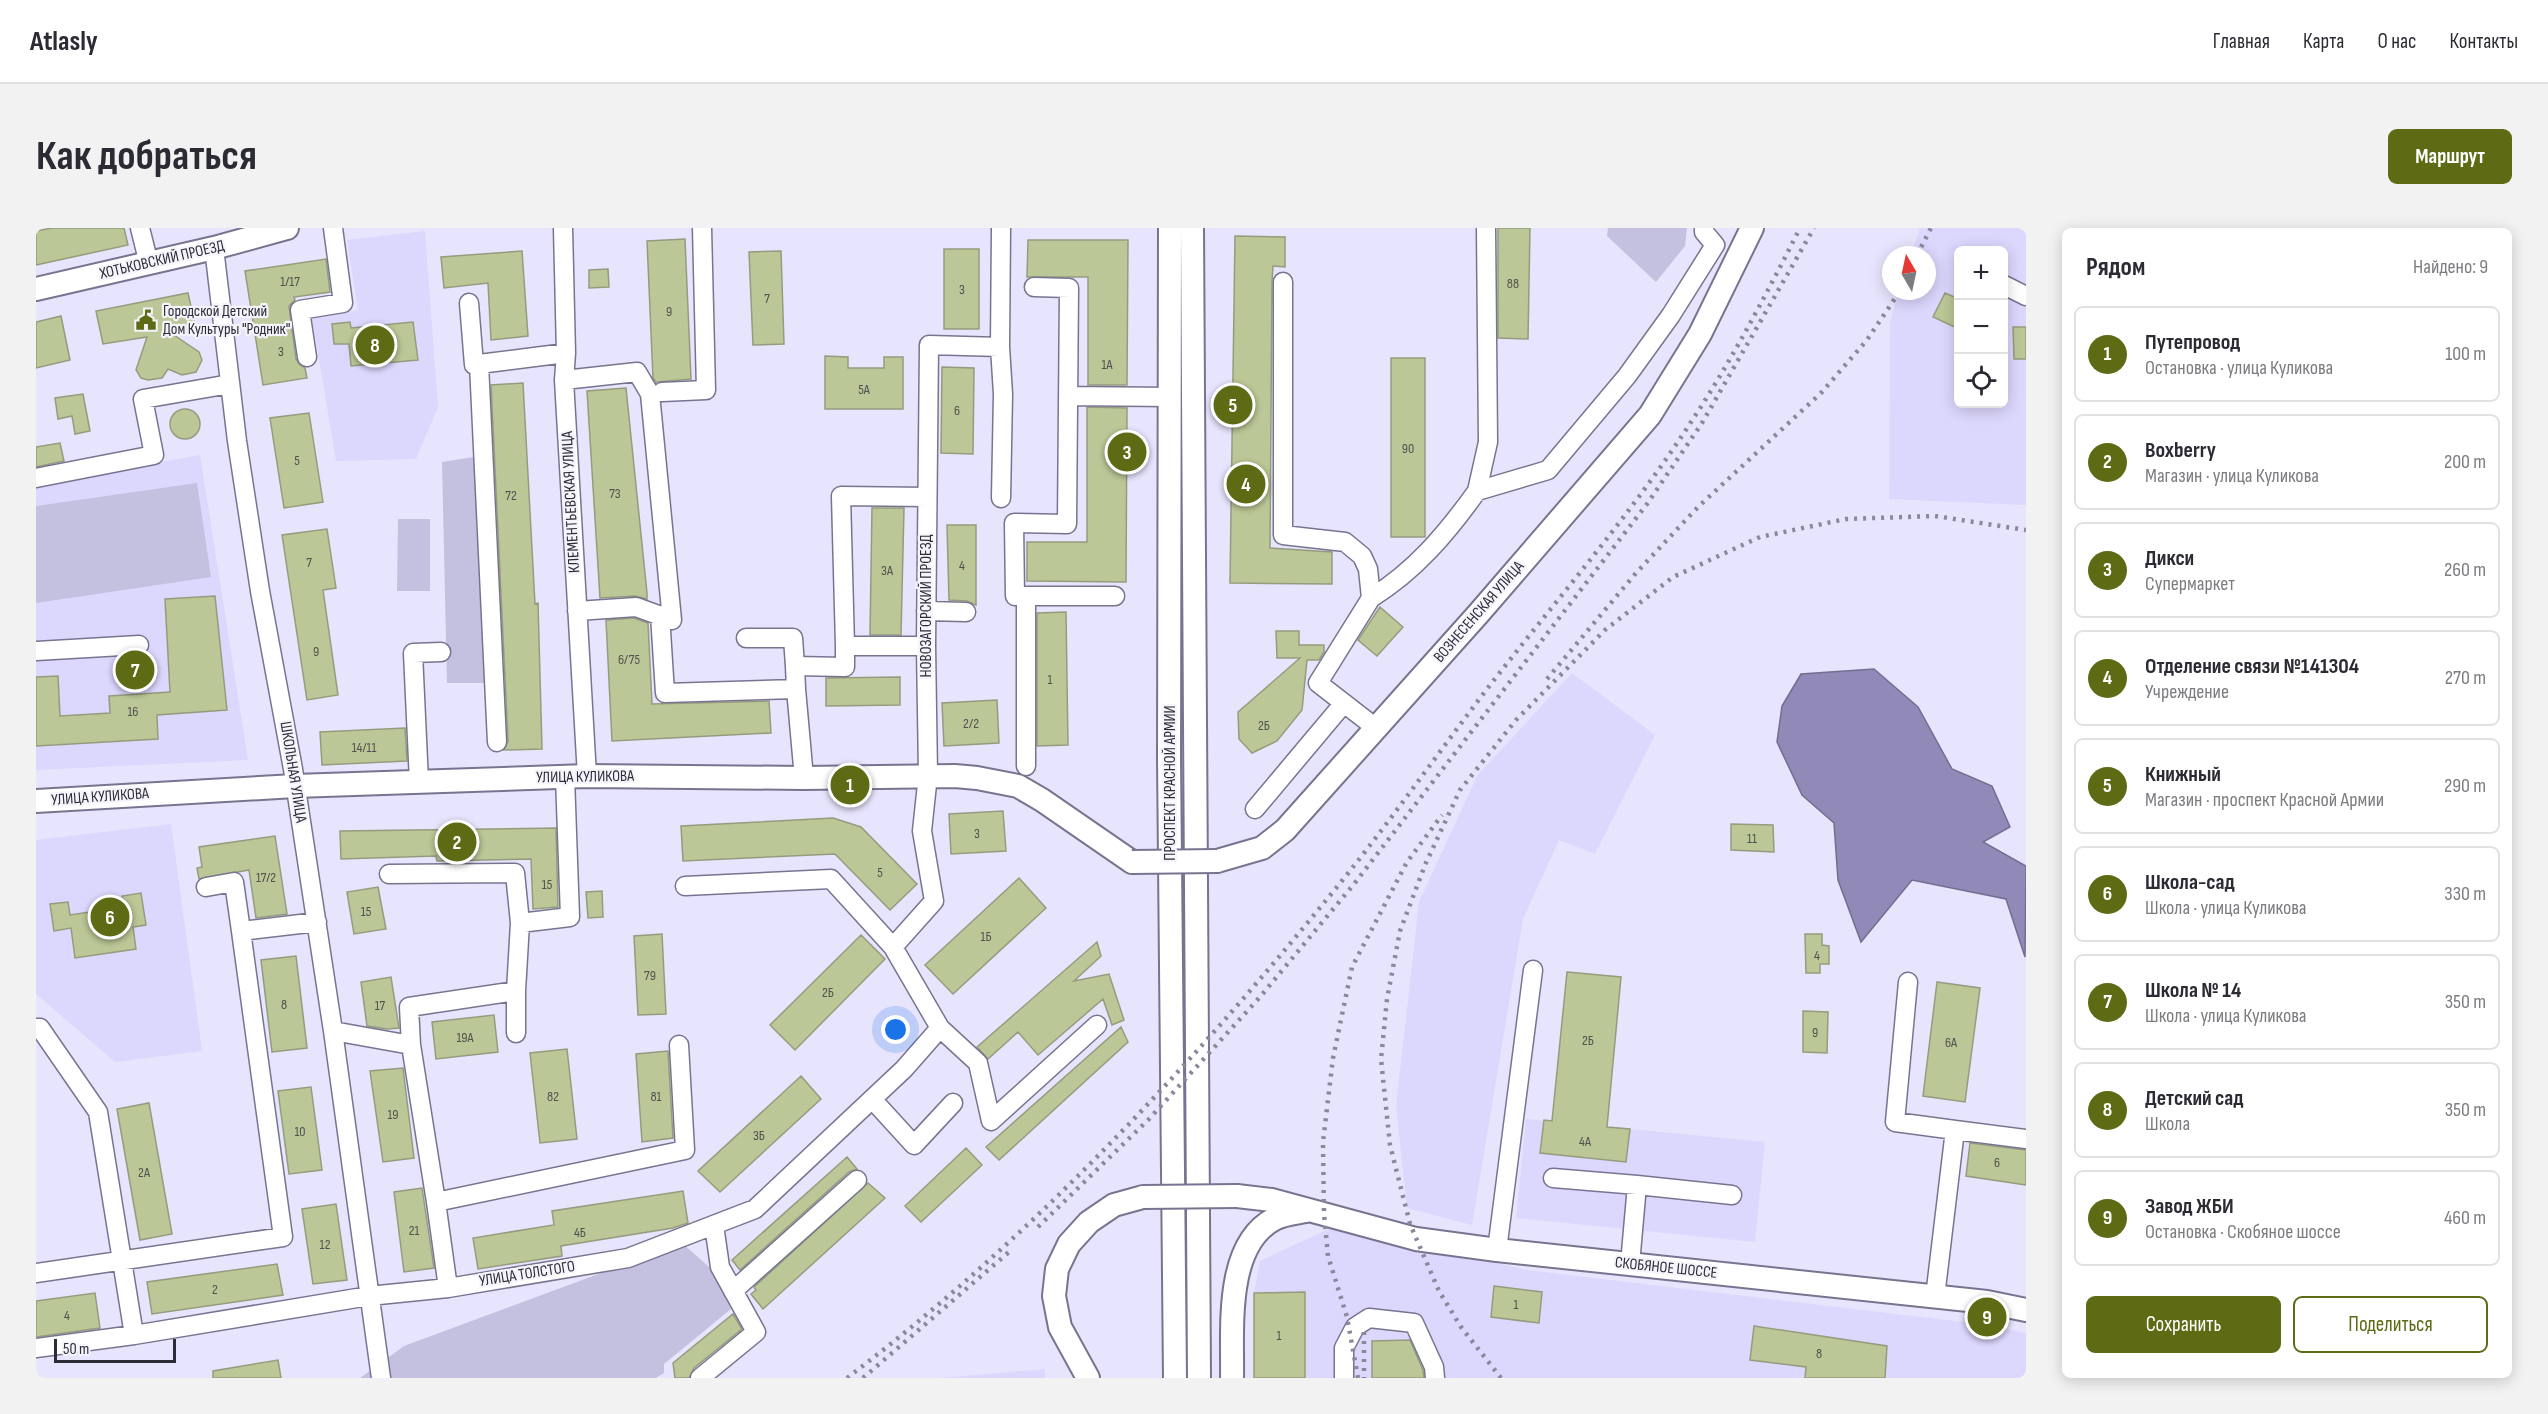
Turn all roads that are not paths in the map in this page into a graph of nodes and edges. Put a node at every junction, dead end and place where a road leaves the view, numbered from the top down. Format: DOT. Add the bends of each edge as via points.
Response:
graph roads {
  1 [pos="140,228"];
  2 [pos="287,228"];
  3 [pos="333,228"];
  4 [pos="563,228"];
  5 [pos="702,228"];
  6 [pos="1001,228"];
  7 [pos="1170,228"];
  8 [pos="1192,228"];
  9 [pos="1486,228"];
  10 [pos="1704,228"];
  11 [pos="1752,228"];
  12 [pos="1715,245"];
  13 [pos="214,248"];
  14 [pos="1738,256"];
  15 [pos="149,264"];
  16 [pos="1283,282"];
  17 [pos="1034,287"];
  18 [pos="36,289"];
  19 [pos="2008,289"];
  20 [pos="2026,296"];
  21 [pos="469,303"];
  22 [pos="1000,347"];
  23 [pos="566,353"];
  24 [pos="307,357"];
  25 [pos="480,364"];
  26 [pos="564,380"];
  27 [pos="230,384"];
  28 [pos="662,392"];
  29 [pos="1068,396"];
  30 [pos="1170,397"];
  31 [pos="36,478"];
  32 [pos="1477,491"];
  33 [pos="927,496"];
  34 [pos="1001,498"];
  35 [pos="1026,596"];
  36 [pos="1115,596"];
  37 [pos="1371,598"];
  38 [pos="577,611"];
  39 [pos="926,611"];
  40 [pos="966,612"];
  41 [pos="660,615"];
  42 [pos="746,638"];
  43 [pos="139,645"];
  44 [pos="845,645"];
  45 [pos="926,646"];
  46 [pos="36,651"];
  47 [pos="441,652"];
  48 [pos="795,666"];
  49 [pos="796,689"];
  50 [pos="1344,703"];
  51 [pos="1376,728"];
  52 [pos="497,742"];
  53 [pos="1026,766"];
  54 [pos="928,775"];
  55 [pos="587,776"];
  56 [pos="565,777"];
  57 [pos="804,778"];
  58 [pos="419,782"];
  59 [pos="295,786"];
  60 [pos="36,801"];
  61 [pos="1255,809"];
  62 [pos="1124,856"];
  63 [pos="388,874"];
  64 [pos="685,886"];
  65 [pos="206,887"];
  66 [pos="316,922"];
  67 [pos="520,923"];
  68 [pos="242,931"];
  69 [pos="893,948"];
  70 [pos="1533,970"];
  71 [pos="1908,982"];
  72 [pos="516,991"];
  73 [pos="1097,1025"];
  74 [pos="36,1028"];
  75 [pos="940,1028"];
  76 [pos="333,1031"];
  77 [pos="516,1033"];
  78 [pos="411,1045"];
  79 [pos="679,1045"];
  80 [pos="872,1099"];
  81 [pos="953,1103"];
  82 [pos="1955,1130"];
  83 [pos="2026,1139"];
  84 [pos="1553,1178"];
  85 [pos="857,1180"];
  86 [pos="1637,1185"];
  87 [pos="1732,1195"];
  88 [pos="436,1202"];
  89 [pos="1310,1210"];
  90 [pos="714,1225"];
  91 [pos="1497,1250"];
  92 [pos="122,1262"];
  93 [pos="1630,1264"];
  94 [pos="36,1273"];
  95 [pos="448,1288"];
  96 [pos="733,1291"];
  97 [pos="369,1296"];
  98 [pos="1935,1297"];
  99 [pos="2026,1310"];
  100 [pos="134,1335"];
  101 [pos="36,1348"];
  102 [pos="381,1378"];
  103 [pos="700,1378"];
  104 [pos="1088,1378"];
  105 [pos="1175,1378"];
  106 [pos="1199,1378"];
  107 [pos="1232,1378"];
  108 [pos="1344,1378"];
  109 [pos="1435,1378"];
  1 -- 15 [label="street"];
  2 -- 13 [label="main road, ХОТЬКОВСКИЙ ПРОЕЗД"];
  3 -- 24 [label="street" via="343,303 300,310"];
  4 -- 23 [label="street, КЛЕМЕНТЬЕВСКАЯ УЛИЦА"];
  5 -- 28 [label="street" via="706,390"];
  6 -- 22 [label="street"];
  7 -- 30 [label="main road, ПРОСПЕКТ КРАСНОЙ АРМИИ"];
  8 -- 106 [label="main road, ПРОСПЕКТ КРАСНОЙ АРМИИ"];
  9 -- 32 [label="street" via="1488,442"];
  10 -- 12 [label="street"];
  11 -- 14 [label="main road, ВОЗНЕСЕНСКАЯ УЛИЦА"];
  12 -- 14 [label="street"];
  12 -- 32 [label="street" via="1631,371 1548,470"];
  13 -- 15 [label="main road, ХОТЬКОВСКИЙ ПРОЕЗД"];
  13 -- 27 [label="street, ШКОЛЬНАЯ УЛИЦА"];
  14 -- 51 [label="main road, ВОЗНЕСЕНСКАЯ УЛИЦА" via="1700,334 1650,415"];
  15 -- 18 [label="main road, ХОТЬКОВСКИЙ ПРОЕЗД"];
  16 -- 37 [label="street" via="1283,535 1345,542 1362,556 1368,569"];
  17 -- 29 [label="street" via="1069,288"];
  19 -- 20 [label="street"];
  21 -- 25 [label="street" via="474,365"];
  22 -- 33 [label="street, НОВОЗАГОРСКИЙ ПРОЕЗД" via="929,345"];
  22 -- 34 [label="street"];
  23 -- 25 [label="street"];
  23 -- 26 [label="street, КЛЕМЕНТЬЕВСКАЯ УЛИЦА"];
  25 -- 52 [label="street"];
  26 -- 38 [label="street, КЛЕМЕНТЬЕВСКАЯ УЛИЦА"];
  26 -- 41 [label="street" via="637,372 650,394 672,620"];
  27 -- 31 [label="street" via="143,399 154,455"];
  27 -- 59 [label="street, ШКОЛЬНАЯ УЛИЦА" via="260,591"];
  29 -- 30 [label="street"];
  29 -- 35 [label="street" via="1067,524 1014,523 1015,596"];
  30 -- 105 [label="main road, ПРОСПЕКТ КРАСНОЙ АРМИИ"];
  32 -- 37 [label="street" via="1451,528 1422,559"];
  33 -- 39 [label="street, НОВОЗАГОРСКИЙ ПРОЕЗД"];
  33 -- 44 [label="street" via="842,496"];
  35 -- 36 [label="street"];
  35 -- 53 [label="street"];
  37 -- 50 [label="street" via="1318,683"];
  38 -- 41 [label="street" via="636,608"];
  38 -- 55 [label="street, КЛЕМЕНТЬЕВСКАЯ УЛИЦА"];
  39 -- 40 [label="street"];
  39 -- 45 [label="street, НОВОЗАГОРСКИЙ ПРОЕЗД"];
  41 -- 49 [label="street" via="665,693"];
  42 -- 48 [label="street" via="793,638"];
  43 -- 46 [label="street"];
  44 -- 45 [label="street"];
  44 -- 48 [label="street" via="845,667"];
  45 -- 54 [label="street, НОВОЗАГОРСКИЙ ПРОЕЗД"];
  47 -- 58 [label="street" via="413,653"];
  48 -- 49 [label="street"];
  49 -- 57 [label="street"];
  50 -- 51 [label="street"];
  50 -- 61 [label="street"];
  51 -- 62 [label="main road, ВОЗНЕСЕНСКАЯ УЛИЦА, bridge" via="1286,830 1262,848 1217,861"];
  54 -- 57 [label="main road, УЛИЦА КУЛИКОВА"];
  54 -- 62 [label="main road, УЛИЦА КУЛИКОВА" via="1018,786"];
  54 -- 69 [label="street, НОВОЗАГОРСКИЙ ПРОЕЗД" via="922,831 934,901"];
  55 -- 56 [label="main road, УЛИЦА КУЛИКОВА"];
  55 -- 57 [label="main road, УЛИЦА КУЛИКОВА"];
  56 -- 58 [label="main road, УЛИЦА КУЛИКОВА"];
  56 -- 67 [label="street" via="570,917"];
  58 -- 59 [label="main road, УЛИЦА КУЛИКОВА"];
  59 -- 60 [label="main road, УЛИЦА КУЛИКОВА"];
  59 -- 66 [label="street, ШКОЛЬНАЯ УЛИЦА"];
  63 -- 67 [label="street" via="515,873"];
  64 -- 69 [label="street" via="831,879"];
  65 -- 68 [label="street" via="234,882"];
  66 -- 68 [label="street"];
  66 -- 76 [label="street, ШКОЛЬНАЯ УЛИЦА"];
  67 -- 72 [label="street"];
  68 -- 92 [label="street" via="283,1237"];
  69 -- 75 [label="street"];
  70 -- 91 [label="street"];
  71 -- 82 [label="street" via="1895,1122"];
  72 -- 77 [label="street"];
  72 -- 78 [label="street" via="409,1007"];
  73 -- 75 [label="street" via="991,1121 978,1063"];
  74 -- 92 [label="street" via="40,1028 98,1112"];
  75 -- 80 [label="street, УЛИЦА ТОЛСТОГО" via="904,1070"];
  76 -- 78 [label="street"];
  76 -- 97 [label="street, ШКОЛЬНАЯ УЛИЦА"];
  78 -- 88 [label="street"];
  79 -- 88 [label="street" via="686,1150"];
  80 -- 81 [label="street" via="914,1145"];
  80 -- 90 [label="street, УЛИЦА ТОЛСТОГО" via="754,1209"];
  82 -- 83 [label="street"];
  82 -- 98 [label="street"];
  84 -- 86 [label="street"];
  85 -- 96 [label="street"];
  86 -- 87 [label="street"];
  86 -- 93 [label="street"];
  88 -- 95 [label="street"];
  89 -- 91 [label="main road, СКОБЯНОЕ ШОССЕ" via="1416,1239"];
  89 -- 104 [label="main road, СКОБЯНОЕ ШОССЕ, bridge" via="1272,1200 1237,1197 1143,1197 1114,1205 1089,1222 1069,1244 1057,1269 1054,1296 1060,1327"];
  89 -- 107 [label="main road" via="1276,1218 1258,1230 1247,1248 1233,1301"];
  90 -- 95 [label="street, УЛИЦА ТОЛСТОГО" via="628,1258"];
  90 -- 96 [label="street" via="720,1267"];
  91 -- 93 [label="main road, СКОБЯНОЕ ШОССЕ"];
  92 -- 94 [label="street"];
  92 -- 100 [label="street"];
  93 -- 98 [label="main road, СКОБЯНОЕ ШОССЕ"];
  95 -- 97 [label="street, УЛИЦА ТОЛСТОГО"];
  96 -- 103 [label="street" via="756,1332"];
  97 -- 100 [label="street, УЛИЦА ТОЛСТОГО"];
  97 -- 102 [label="street, ШКОЛЬНАЯ УЛИЦА"];
  98 -- 99 [label="main road, СКОБЯНОЕ ШОССЕ"];
  100 -- 101 [label="street, УЛИЦА ТОЛСТОГО"];
  108 -- 109 [label="street" via="1344,1348 1355,1327 1369,1318 1414,1323"];
}
